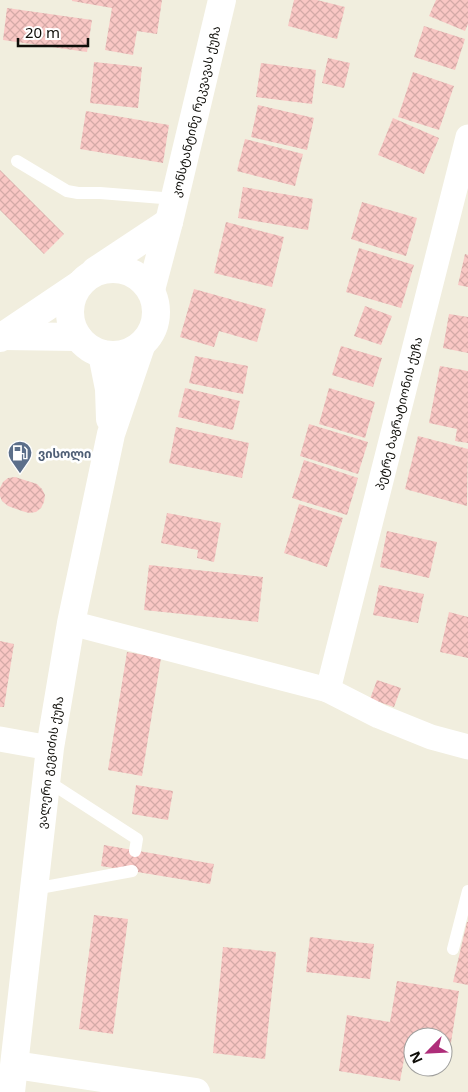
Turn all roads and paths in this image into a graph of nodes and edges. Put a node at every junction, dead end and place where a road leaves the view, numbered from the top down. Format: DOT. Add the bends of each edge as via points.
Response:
graph roads {
  1 [pos="222,0"];
  2 [pos="468,137"];
  3 [pos="17,161"];
  4 [pos="172,210"];
  5 [pos="84,280"];
  6 [pos="151,290"];
  7 [pos="1,336"];
  8 [pos="78,337"];
  9 [pos="140,346"];
  10 [pos="102,354"];
  11 [pos="111,434"];
  12 [pos="71,623"];
  13 [pos="328,690"];
  14 [pos="0,739"];
  15 [pos="468,747"];
  16 [pos="50,748"];
  17 [pos="46,780"];
  18 [pos="135,851"];
  19 [pos="132,871"];
  20 [pos="34,889"];
  21 [pos="468,892"];
  22 [pos="453,949"];
  23 [pos="15,1065"];
  24 [pos="11,1092"];
  25 [pos="196,1092"];
  1 -- 4 [label="street, კონსტანტინე რეკვავას ქუჩა"];
  2 -- 13 [label="street, პეტრე ბაგრატიონის ქუჩა"];
  3 -- 4 [label="lane" via="66,191 100,193"];
  4 -- 5 [label="street"];
  4 -- 6 [label="street, კონსტანტინე რეკვავას ქუჩა"];
  5 -- 6 [label="street" via="106,269 123,270 139,277"];
  5 -- 7 [label="street"];
  5 -- 8 [label="street" via="72,297 70,311"];
  6 -- 9 [label="street" via="157,309 156,320 153,330"];
  7 -- 8 [label="street"];
  8 -- 10 [label="street" via="89,348"];
  9 -- 10 [label="street" via="129,353"];
  9 -- 11 [label="street, ვალერი გეგიძის ქუჩა"];
  10 -- 11 [label="street, ვალერი გეგიძის ქუჩა" via="109,389"];
  11 -- 12 [label="street, ვალერი გეგიძის ქუჩა"];
  12 -- 13 [label="street"];
  12 -- 16 [label="street, ვალერი გეგიძის ქუჩა"];
  13 -- 15 [label="street" via="379,716 431,737"];
  14 -- 16 [label="street"];
  16 -- 17 [label="street, ვალერი გეგიძის ქუჩა"];
  17 -- 18 [label="lane" via="137,839"];
  17 -- 20 [label="street, ვალერი გეგიძის ქუჩა"];
  19 -- 20 [label="lane"];
  20 -- 23 [label="street, ვალერი გეგიძის ქუჩა"];
  21 -- 22 [label="lane"];
  23 -- 24 [label="street, ვალერი გეგიძის ქუჩა"];
  23 -- 25 [label="street"];
}
